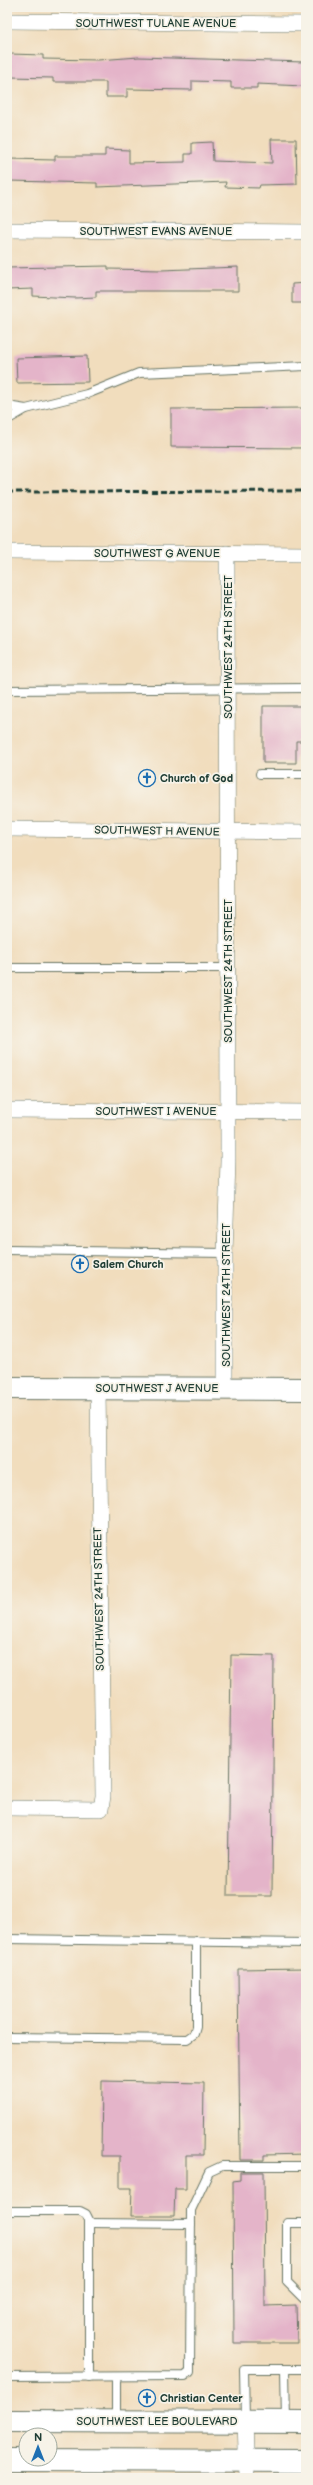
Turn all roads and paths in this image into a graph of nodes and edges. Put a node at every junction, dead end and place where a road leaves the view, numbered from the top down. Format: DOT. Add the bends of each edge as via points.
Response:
graph roads {
  1 [pos="7,21"];
  2 [pos="306,24"];
  3 [pos="7,230"];
  4 [pos="306,232"];
  5 [pos="306,366"];
  6 [pos="7,406"];
  7 [pos="26,409"];
  8 [pos="7,420"];
  9 [pos="7,552"];
  10 [pos="227,553"];
  11 [pos="306,554"];
  12 [pos="228,687"];
  13 [pos="306,688"];
  14 [pos="7,690"];
  15 [pos="260,774"];
  16 [pos="306,774"];
  17 [pos="7,829"];
  18 [pos="228,831"];
  19 [pos="306,832"];
  20 [pos="7,968"];
  21 [pos="228,968"];
  22 [pos="7,1110"];
  23 [pos="228,1111"];
  24 [pos="306,1112"];
  25 [pos="7,1250"];
  26 [pos="225,1253"];
  27 [pos="7,1388"];
  28 [pos="98,1388"];
  29 [pos="225,1388"];
  30 [pos="306,1389"];
  31 [pos="7,1808"];
  32 [pos="7,1939"];
  33 [pos="196,1941"];
  34 [pos="306,1942"];
  35 [pos="7,2037"];
  36 [pos="306,2166"];
  37 [pos="7,2211"];
  38 [pos="89,2223"];
  39 [pos="306,2223"];
  40 [pos="191,2224"];
  41 [pos="306,2301"];
  42 [pos="284,2369"];
  43 [pos="306,2369"];
  44 [pos="7,2377"];
  45 [pos="89,2377"];
  46 [pos="116,2377"];
  47 [pos="7,2421"];
  48 [pos="116,2421"];
  49 [pos="246,2422"];
  50 [pos="296,2422"];
  51 [pos="7,2460"];
  52 [pos="306,2461"];
  53 [pos="247,2469"];
  1 -- 2 [label="street, SOUTHWEST TULANE AVENUE"];
  3 -- 4 [label="street, SOUTHWEST EVANS AVENUE"];
  5 -- 7 [label="lane" via="139,373 87,394"];
  6 -- 7 [label="lane"];
  7 -- 8 [label="lane"];
  9 -- 10 [label="street, SOUTHWEST G AVENUE"];
  10 -- 11 [label="street, SOUTHWEST G AVENUE"];
  10 -- 12 [label="street, SOUTHWEST 24TH STREET"];
  12 -- 13 [label="lane"];
  12 -- 14 [label="lane"];
  12 -- 18 [label="street, SOUTHWEST 24TH STREET"];
  15 -- 16 [label="lane"];
  17 -- 18 [label="street, SOUTHWEST H AVENUE"];
  18 -- 19 [label="street, SOUTHWEST H AVENUE"];
  18 -- 21 [label="street, SOUTHWEST 24TH STREET"];
  20 -- 21 [label="lane"];
  21 -- 23 [label="street, SOUTHWEST 24TH STREET"];
  22 -- 23 [label="street, SOUTHWEST I AVENUE"];
  23 -- 24 [label="street, SOUTHWEST I AVENUE"];
  23 -- 26 [label="street, SOUTHWEST 24TH STREET"];
  25 -- 26 [label="lane"];
  26 -- 29 [label="street, SOUTHWEST 24TH STREET"];
  27 -- 28 [label="main road, SOUTHWEST J AVENUE"];
  28 -- 29 [label="main road, SOUTHWEST J AVENUE"];
  28 -- 31 [label="street, SOUTHWEST 24TH STREET" via="103,1796 100,1809"];
  29 -- 30 [label="main road, SOUTHWEST J AVENUE"];
  32 -- 33 [label="lane"];
  33 -- 34 [label="lane"];
  33 -- 35 [label="lane" via="196,2027 194,2034 187,2039"];
  36 -- 40 [label="lane" via="214,2168 206,2177 193,2202"];
  37 -- 38 [label="lane" via="80,2211 86,2214"];
  38 -- 40 [label="lane"];
  38 -- 45 [label="lane"];
  39 -- 41 [label="lane" via="287,2223 287,2282"];
  40 -- 46 [label="lane" via="190,2372 177,2377"];
  42 -- 43 [label="lane"];
  42 -- 49 [label="lane" via="244,2369"];
  42 -- 50 [label="lane"];
  44 -- 45 [label="lane"];
  45 -- 46 [label="lane"];
  46 -- 48 [label="lane"];
  47 -- 48 [label="main road, SOUTHWEST LEE BOULEVARD"];
  48 -- 49 [label="main road, SOUTHWEST LEE BOULEVARD"];
  49 -- 50 [label="main road, SOUTHWEST LEE BOULEVARD"];
  49 -- 53 [label="street"];
  51 -- 53 [label="main road"];
  52 -- 53 [label="main road"];
}
